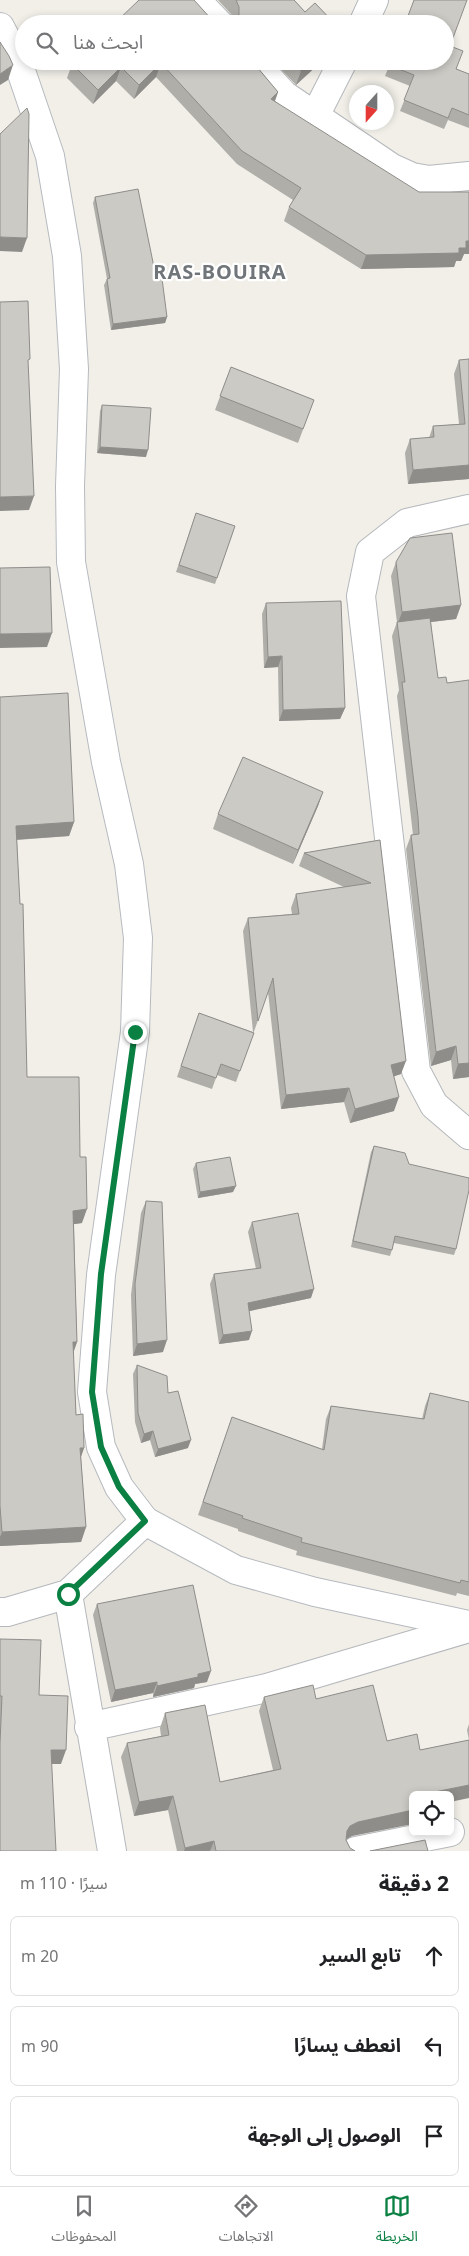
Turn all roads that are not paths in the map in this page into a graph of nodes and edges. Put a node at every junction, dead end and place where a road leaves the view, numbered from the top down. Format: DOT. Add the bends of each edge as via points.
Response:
graph roads {
  1 [pos="196,0"];
  2 [pos="374,0"];
  3 [pos="210,15"];
  4 [pos="367,15"];
  5 [pos="0,27"];
  6 [pos="15,55"];
  7 [pos="21,70"];
  8 [pos="261,70"];
  9 [pos="338,70"];
  10 [pos="315,116"];
  11 [pos="469,176"];
  12 [pos="469,509"];
  13 [pos="469,1135"];
  14 [pos="145,1521"];
  15 [pos="68,1594"];
  16 [pos="0,1612"];
  17 [pos="469,1626"];
  18 [pos="89,1726"];
  19 [pos="469,1828"];
  20 [pos="454,1831"];
  21 [pos="430,1836"];
  22 [pos="112,1851"];
  23 [pos="356,1851"];
  1 -- 3 [label="street"];
  2 -- 4 [label="street"];
  5 -- 6 [label="street"];
  7 -- 14 [label="street" via="50,156 67,256 74,368 71,562 106,762 129,864 138,938 135,1032 101,1274 92,1392 101,1447 119,1487"];
  8 -- 10 [label="street" via="284,95"];
  9 -- 10 [label="street"];
  10 -- 11 [label="street" via="392,168 412,177 429,180"];
  12 -- 13 [label="street" via="407,523 370,552 361,596 416,1071 434,1105"];
  14 -- 15 [label="street"];
  14 -- 17 [label="street" via="236,1570 316,1592"];
  15 -- 16 [label="street"];
  15 -- 18 [label="street"];
  17 -- 18 [label="street" via="267,1688"];
  18 -- 22 [label="street"];
  19 -- 20 [label="street"];
  21 -- 23 [label="street"];
}
